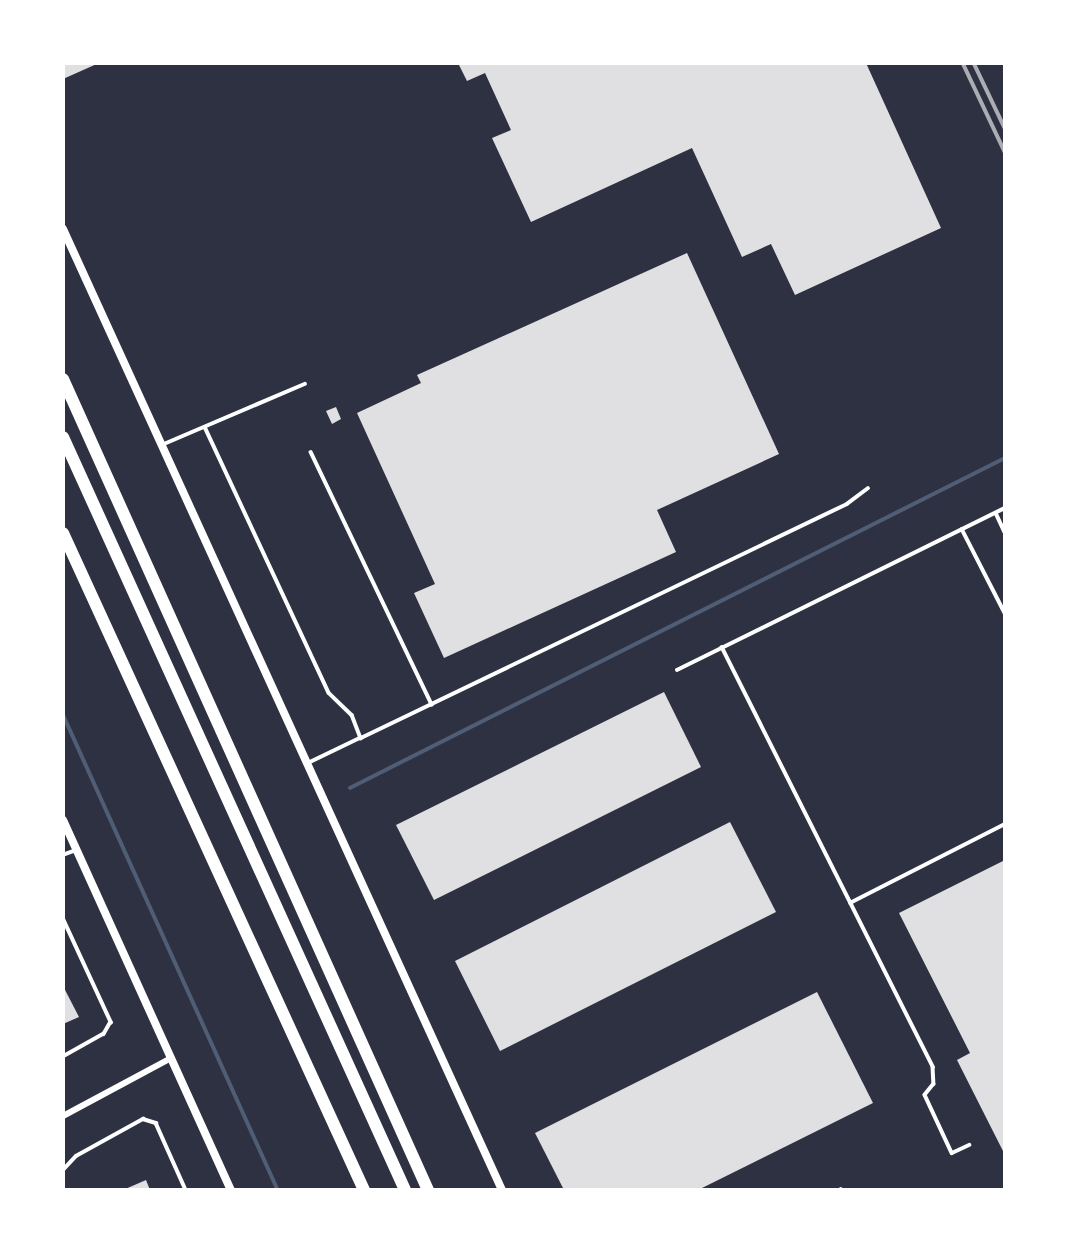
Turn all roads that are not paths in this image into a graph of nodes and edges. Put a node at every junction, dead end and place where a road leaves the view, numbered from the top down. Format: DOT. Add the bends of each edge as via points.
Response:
graph roads {
  1 [pos="63,229"];
  2 [pos="63,379"];
  3 [pos="305,384"];
  4 [pos="205,427"];
  5 [pos="63,437"];
  6 [pos="162,445"];
  7 [pos="310,452"];
  8 [pos="868,488"];
  9 [pos="1005,508"];
  10 [pos="996,513"];
  11 [pos="962,528"];
  12 [pos="1005,532"];
  13 [pos="63,533"];
  14 [pos="1005,613"];
  15 [pos="722,647"];
  16 [pos="677,670"];
  17 [pos="432,704"];
  18 [pos="361,738"];
  19 [pos="307,764"];
  20 [pos="63,820"];
  21 [pos="1005,824"];
  22 [pos="76,850"];
  23 [pos="63,855"];
  24 [pos="850,903"];
  25 [pos="63,918"];
  26 [pos="63,1057"];
  27 [pos="171,1058"];
  28 [pos="63,1116"];
  29 [pos="969,1145"];
  30 [pos="63,1170"];
  31 [pos="186,1190"];
  32 [pos="231,1190"];
  33 [pos="364,1190"];
  34 [pos="405,1190"];
  35 [pos="428,1190"];
  36 [pos="502,1190"];
  1 -- 6 [label="street"];
  2 -- 35 [label="highway"];
  3 -- 4 [label="lane"];
  4 -- 6 [label="lane"];
  4 -- 18 [label="lane" via="328,693 352,715"];
  5 -- 34 [label="highway"];
  6 -- 19 [label="street"];
  7 -- 17 [label="lane"];
  8 -- 17 [label="lane" via="847,504"];
  9 -- 10 [label="lane"];
  10 -- 11 [label="lane"];
  10 -- 12 [label="lane"];
  11 -- 14 [label="lane"];
  11 -- 15 [label="lane"];
  13 -- 33 [label="highway"];
  15 -- 16 [label="lane"];
  15 -- 24 [label="lane"];
  17 -- 18 [label="lane"];
  18 -- 19 [label="lane"];
  19 -- 36 [label="street"];
  20 -- 22 [label="street"];
  21 -- 24 [label="lane"];
  22 -- 23 [label="lane"];
  22 -- 27 [label="street"];
  24 -- 29 [label="lane" via="933,1067 934,1084 925,1095 952,1153"];
  25 -- 26 [label="lane" via="111,1022 104,1034"];
  27 -- 28 [label="street"];
  27 -- 32 [label="street"];
  30 -- 31 [label="lane" via="76,1156 143,1119 156,1123"];
}
